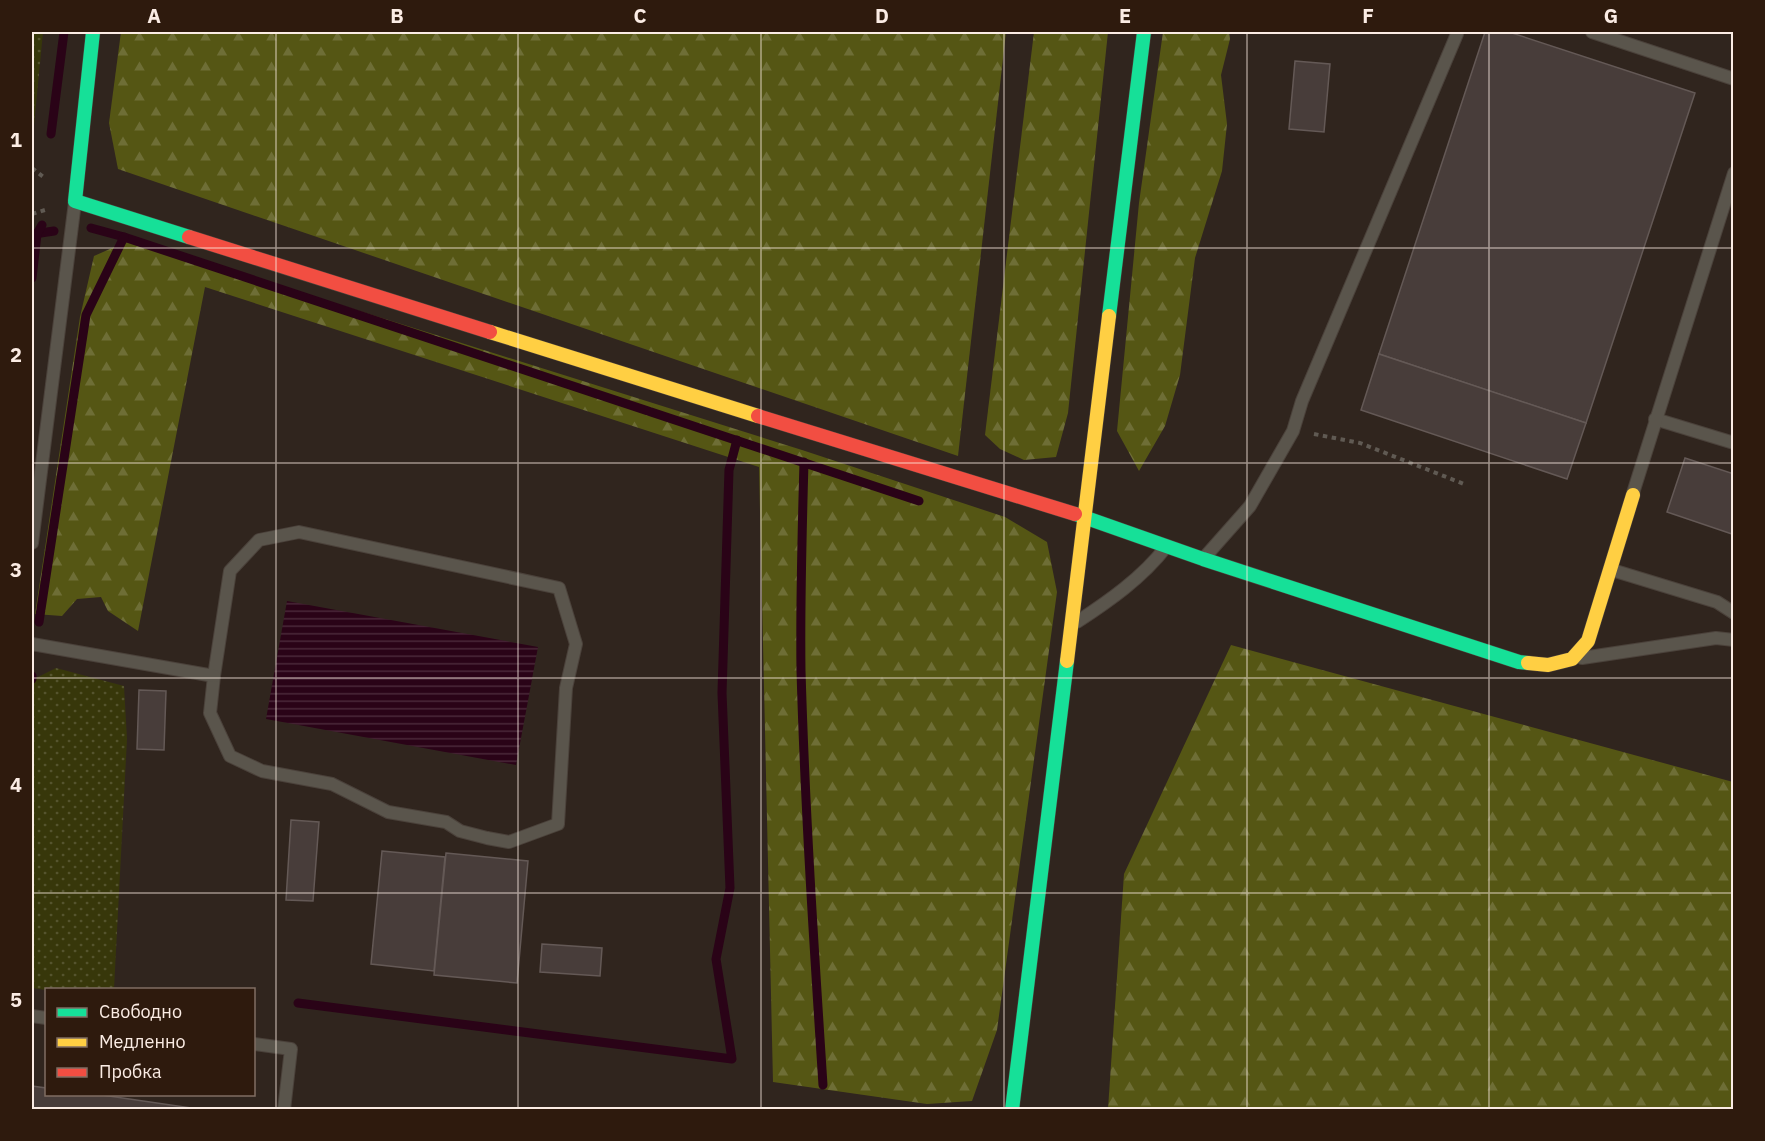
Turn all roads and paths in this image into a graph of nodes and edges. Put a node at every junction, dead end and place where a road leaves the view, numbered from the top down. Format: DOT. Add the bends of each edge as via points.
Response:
graph roads {
  1 [pos="93,32"];
  2 [pos="1144,32"];
  3 [pos="1592,32"];
  4 [pos="1457,34"];
  5 [pos="1734,79"];
  6 [pos="1734,173"];
  7 [pos="75,201"];
  8 [pos="1655,419"];
  9 [pos="1293,431"];
  10 [pos="1734,443"];
  11 [pos="1464,484"];
  12 [pos="1633,495"];
  13 [pos="1086,517"];
  14 [pos="32,543"];
  15 [pos="1167,546"];
  16 [pos="1203,559"];
  17 [pos="1611,570"];
  18 [pos="1734,613"];
  19 [pos="1073,624"];
  20 [pos="1734,640"];
  21 [pos="32,644"];
  22 [pos="1572,659"];
  23 [pos="214,676"];
  24 [pos="255,1044"];
  25 [pos="284,1110"];
  26 [pos="1012,1110"];
  1 -- 7 [label="street"];
  2 -- 13 [label="street"];
  3 -- 5 [label="lane"];
  4 -- 9 [label="lane" via="1302,401"];
  6 -- 8 [label="lane"];
  7 -- 13 [label="street"];
  7 -- 14 [label="lane"];
  8 -- 10 [label="lane"];
  8 -- 12 [label="lane"];
  9 -- 11 [label="path" via="1360,443"];
  9 -- 16 [label="lane" via="1250,506"];
  12 -- 17 [label="street"];
  13 -- 15 [label="street"];
  13 -- 19 [label="street"];
  15 -- 16 [label="street"];
  15 -- 19 [label="lane" via="1153,564"];
  16 -- 22 [label="street" via="1519,662 1548,665"];
  17 -- 18 [label="lane" via="1718,602"];
  17 -- 22 [label="street" via="1588,641"];
  19 -- 26 [label="street"];
  20 -- 22 [label="lane" via="1716,638"];
  21 -- 23 [label="lane"];
  23 -- 23 [label="lane" via="230,571 259,540 299,532 559,588 576,645 566,688 558,824 509,842 460,831 446,822 388,812 332,784 262,771 230,756 210,713"];
  24 -- 25 [label="lane" via="291,1049"];
}
